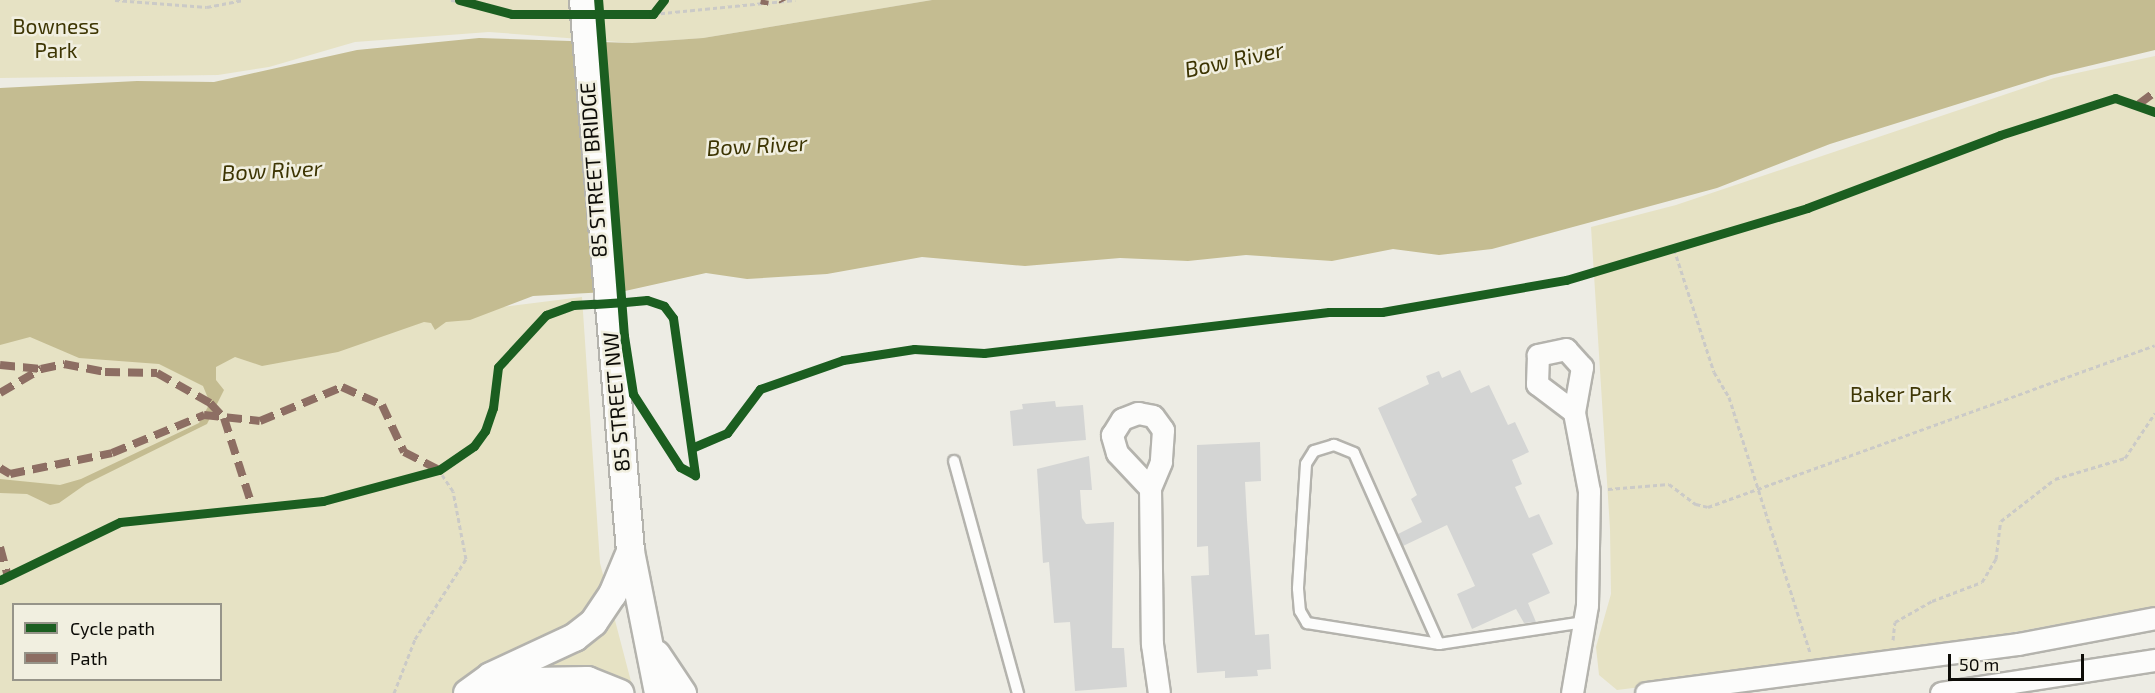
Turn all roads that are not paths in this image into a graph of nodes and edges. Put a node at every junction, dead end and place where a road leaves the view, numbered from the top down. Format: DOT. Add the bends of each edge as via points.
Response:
graph roads {
  1 [pos="583,0"];
  2 [pos="1574,412"];
  3 [pos="954,461"];
  4 [pos="1150,488"];
  5 [pos="630,550"];
  6 [pos="2155,618"];
  7 [pos="1584,621"];
  8 [pos="648,640"];
  9 [pos="1439,644"];
  10 [pos="2155,660"];
  11 [pos="467,693"];
  12 [pos="473,693"];
  13 [pos="620,693"];
  14 [pos="658,693"];
  15 [pos="682,693"];
  16 [pos="1018,693"];
  17 [pos="1159,693"];
  18 [pos="1572,693"];
  19 [pos="1646,693"];
  20 [pos="1941,693"];
  1 -- 5 [label="street, 85 STREET NW"];
  2 -- 7 [label="street" via="1589,491"];
  3 -- 16 [label="lane"];
  4 -- 17 [label="street" via="1152,644"];
  5 -- 8 [label="street, 85 STREET NW"];
  5 -- 11 [label="street" via="612,594 592,622 574,637 490,676"];
  6 -- 19 [label="street" via="1891,662"];
  7 -- 9 [label="lane"];
  7 -- 18 [label="street"];
  8 -- 14 [label="street, 85 STREET NW"];
  8 -- 15 [label="street"];
  9 -- 9 [label="lane" via="1307,623 1300,611 1298,589 1306,464 1314,451 1334,445 1354,453"];
  10 -- 20 [label="street"];
  12 -- 13 [label="street" via="533,681 587,680"];
}
